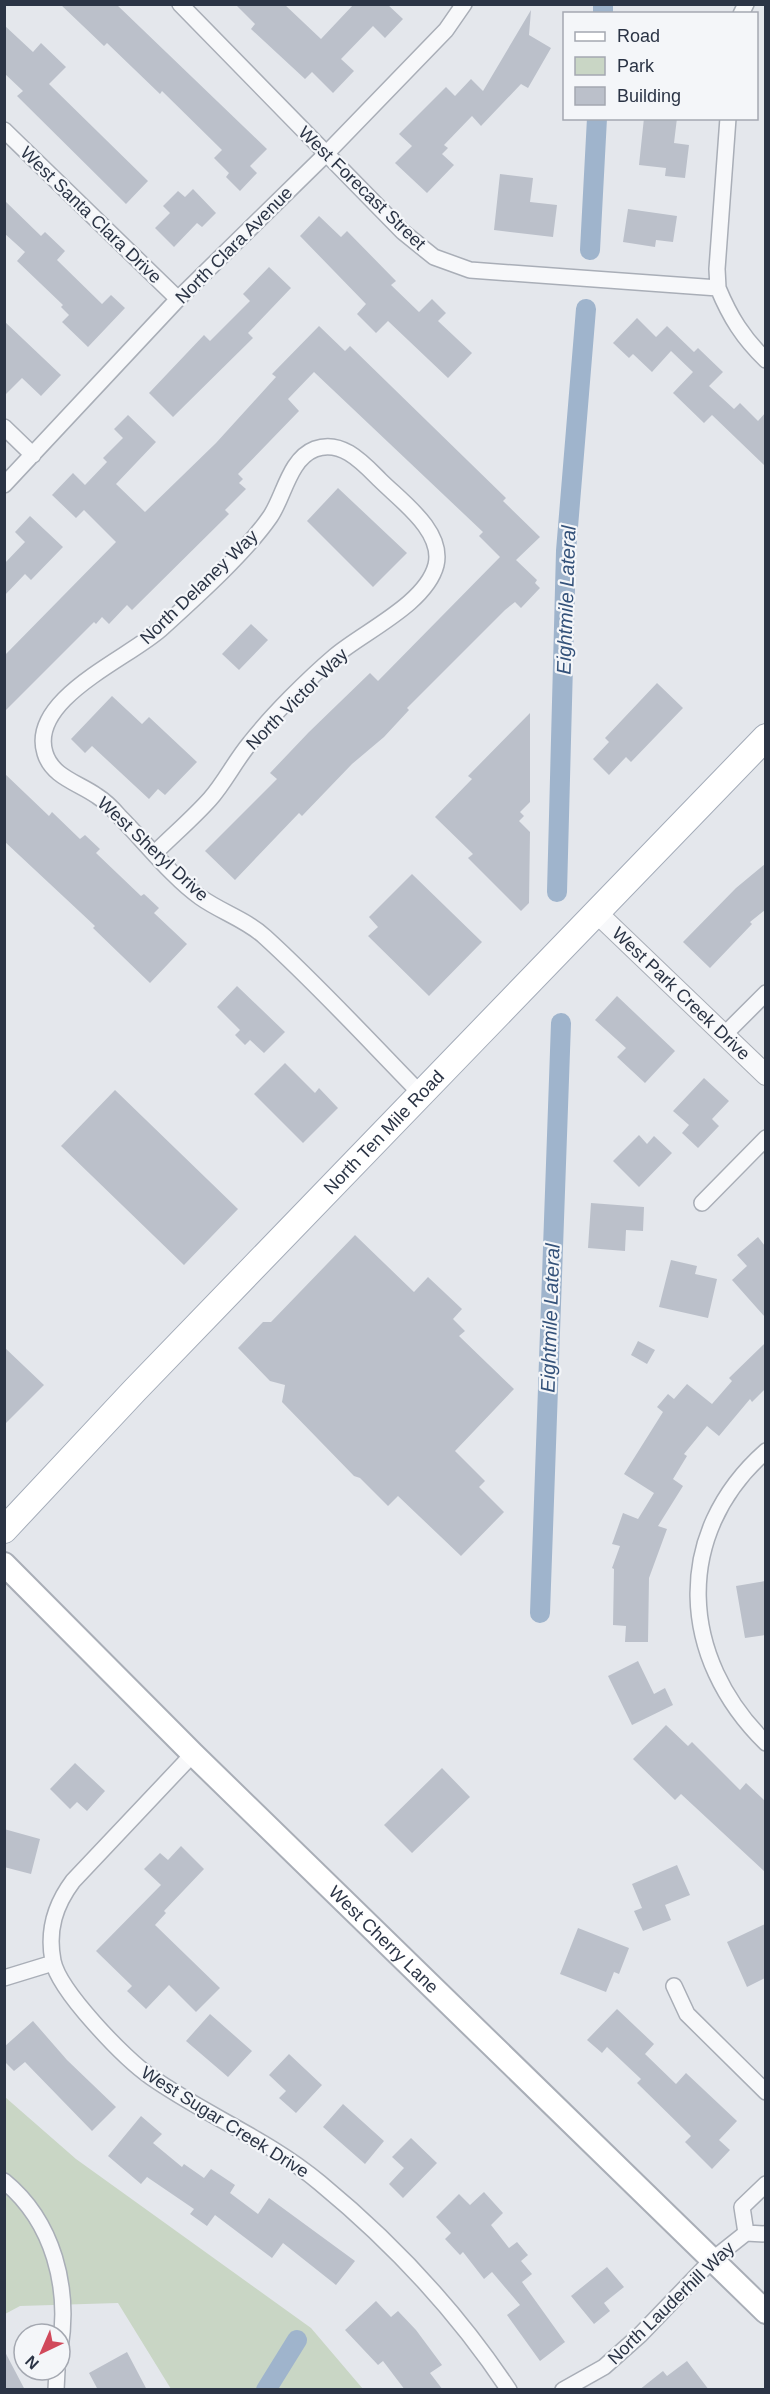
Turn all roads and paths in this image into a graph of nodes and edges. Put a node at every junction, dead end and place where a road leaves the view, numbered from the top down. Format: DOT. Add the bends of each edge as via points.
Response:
graph roads {
  1 [pos="180,4"];
  2 [pos="464,4"];
  3 [pos="728,120"];
  4 [pos="4,130"];
  5 [pos="326,155"];
  6 [pos="718,288"];
  7 [pos="178,299"];
  8 [pos="765,360"];
  9 [pos="4,427"];
  10 [pos="331,447"];
  11 [pos="33,455"];
  12 [pos="4,485"];
  13 [pos="765,737"];
  14 [pos="44,752"];
  15 [pos="155,852"];
  16 [pos="596,912"];
  17 [pos="765,993"];
  18 [pos="724,1035"];
  19 [pos="765,1075"];
  20 [pos="422,1095"];
  21 [pos="765,1138"];
  22 [pos="702,1203"];
  23 [pos="765,1451"];
  24 [pos="4,1530"];
  25 [pos="4,1564"];
  26 [pos="765,1743"];
  27 [pos="193,1754"];
  28 [pos="53,1963"];
  29 [pos="4,1978"];
  30 [pos="674,1986"];
  31 [pos="765,2092"];
  32 [pos="4,2181"];
  33 [pos="765,2184"];
  34 [pos="746,2233"];
  35 [pos="765,2234"];
  36 [pos="712,2260"];
  37 [pos="765,2312"];
  38 [pos="62,2322"];
  39 [pos="509,2390"];
  40 [pos="563,2390"];
  1 -- 5 [label="street, West Forecast Street"];
  2 -- 5 [label="street, North Clara Avenue" via="446,30"];
  3 -- 6 [label="street"];
  4 -- 7 [label="street, West Santa Clara Drive"];
  5 -- 6 [label="street, West Forecast Street" via="403,232 434,257 470,270"];
  5 -- 7 [label="street, North Clara Avenue"];
  6 -- 8 [label="street" via="745,340"];
  7 -- 11 [label="street, North Clara Avenue"];
  9 -- 11 [label="street"];
  10 -- 14 [label="street, North Delaney Way" via="314,449 302,458 278,503 254,536 160,630 84,681 51,715 44,731"];
  10 -- 15 [label="street, North Victor Way" via="360,460 425,525 437,551 430,580 389,621 337,654 253,739 213,794"];
  11 -- 12 [label="street, North Clara Avenue"];
  13 -- 16 [label="main road, North Ten Mile Road"];
  14 -- 15 [label="street, West Sheryl Drive" via="63,777 96,796"];
  15 -- 20 [label="street, West Sheryl Drive" via="199,896 262,934"];
  16 -- 18 [label="street, West Park Creek Drive"];
  16 -- 20 [label="main road, North Ten Mile Road"];
  17 -- 18 [label="street"];
  18 -- 19 [label="street, West Park Creek Drive"];
  20 -- 24 [label="main road, North Ten Mile Road"];
  21 -- 22 [label="street"];
  23 -- 26 [label="street" via="739,1478 711,1529 701,1562 698,1609 707,1655 727,1697"];
  25 -- 27 [label="main road, West Cherry Lane"];
  27 -- 28 [label="street, West Sugar Creek Drive" via="58,1900 50,1928"];
  27 -- 36 [label="main road, West Cherry Lane"];
  28 -- 29 [label="street"];
  28 -- 39 [label="street, West Sugar Creek Drive" via="77,2003 139,2068 176,2094 240,2128 318,2181 396,2248 472,2336"];
  30 -- 31 [label="street" via="687,2014"];
  32 -- 38 [label="street" via="30,2208 51,2246 62,2288"];
  33 -- 34 [label="street, North Lauderhill Way" via="742,2207"];
  34 -- 35 [label="street, North Lauderhill Way"];
  34 -- 36 [label="street, North Lauderhill Way"];
  36 -- 37 [label="main road, West Cherry Lane"];
  36 -- 40 [label="street, North Lauderhill Way" via="604,2367"];
}
